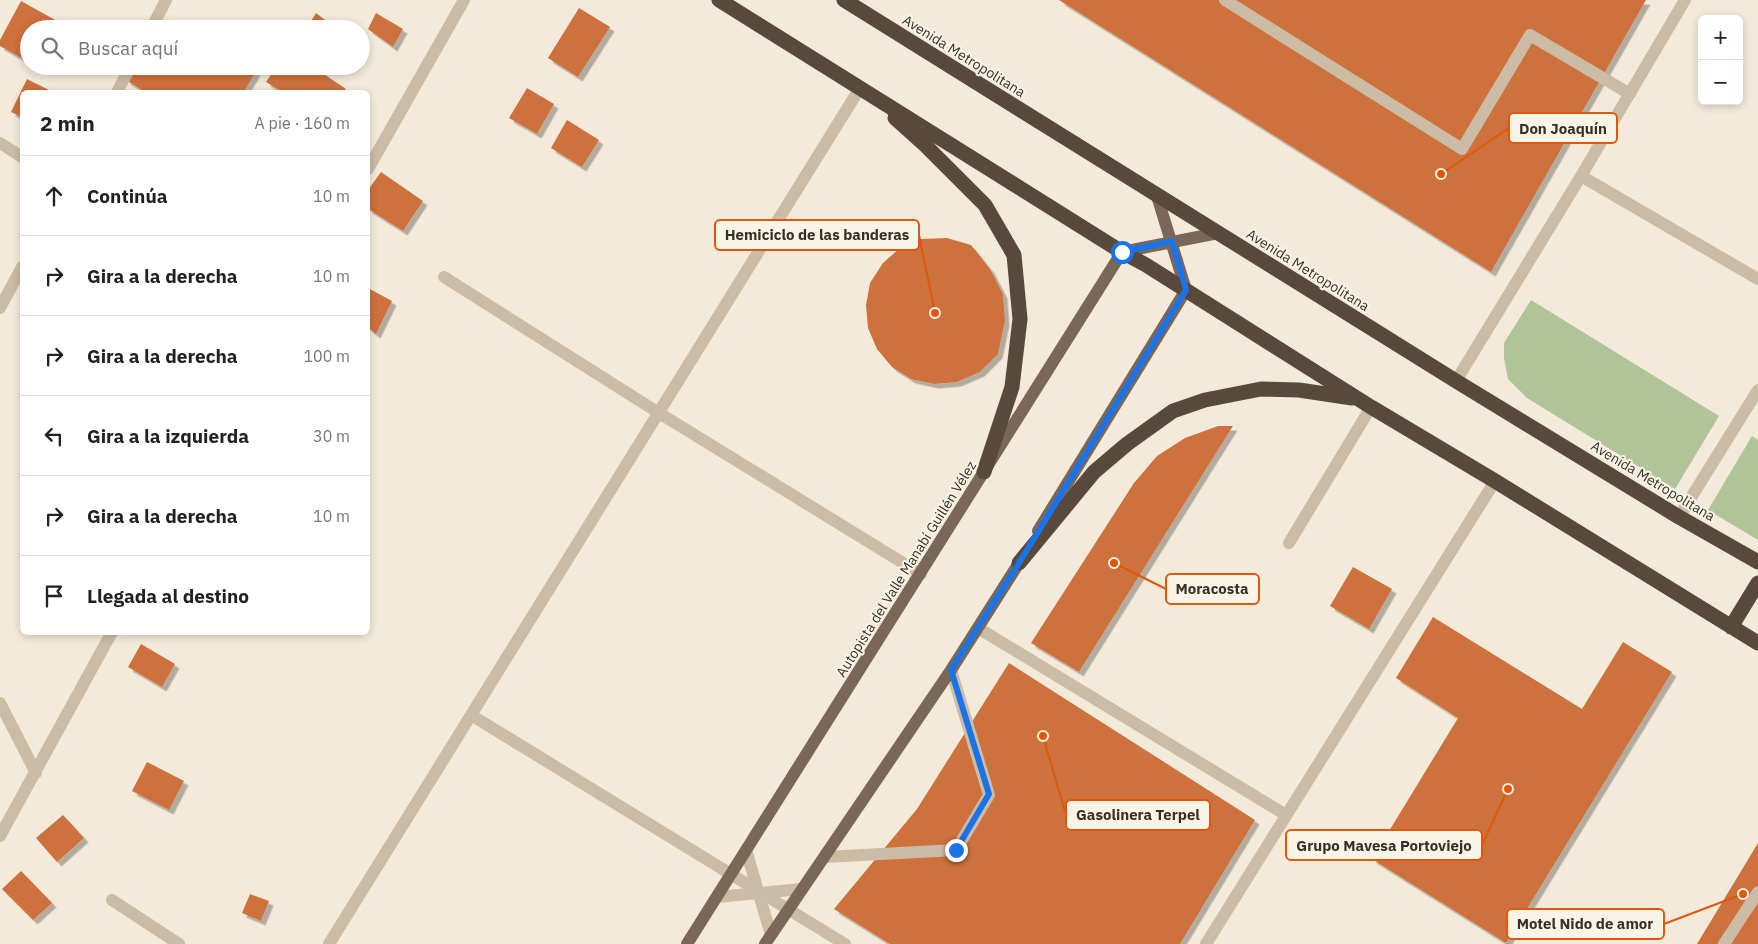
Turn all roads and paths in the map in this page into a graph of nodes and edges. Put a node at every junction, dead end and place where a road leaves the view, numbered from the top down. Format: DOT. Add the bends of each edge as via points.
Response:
graph roads {
  1 [pos="166,0"];
  2 [pos="464,0"];
  3 [pos="720,0"];
  4 [pos="844,0"];
  5 [pos="1225,0"];
  6 [pos="1685,0"];
  7 [pos="156,20"];
  8 [pos="126,75"];
  9 [pos="860,88"];
  10 [pos="118,90"];
  11 [pos="1630,94"];
  12 [pos="0,143"];
  13 [pos="20,156"];
  14 [pos="370,166"];
  15 [pos="1581,176"];
  16 [pos="1158,196"];
  17 [pos="1218,233"];
  18 [pos="1172,241"];
  19 [pos="1122,252"];
  20 [pos="20,271"];
  21 [pos="444,278"];
  22 [pos="1758,279"];
  23 [pos="1186,290"];
  24 [pos="0,308"];
  25 [pos="1456,381"];
  26 [pos="1758,390"];
  27 [pos="1365,403"];
  28 [pos="659,413"];
  29 [pos="984,472"];
  30 [pos="1494,481"];
  31 [pos="1679,516"];
  32 [pos="1290,543"];
  33 [pos="1758,562"];
  34 [pos="1019,563"];
  35 [pos="921,574"];
  36 [pos="1758,583"];
  37 [pos="1731,627"];
  38 [pos="978,628"];
  39 [pos="110,635"];
  40 [pos="1758,643"];
  41 [pos="951,670"];
  42 [pos="0,703"];
  43 [pos="471,716"];
  44 [pos="36,773"];
  45 [pos="1286,815"];
  46 [pos="0,836"];
  47 [pos="746,850"];
  48 [pos="825,857"];
  49 [pos="731,875"];
  50 [pos="802,889"];
  51 [pos="759,892"];
  52 [pos="1758,892"];
  53 [pos="717,897"];
  54 [pos="112,900"];
  55 [pos="788,909"];
  56 [pos="768,939"];
  57 [pos="179,944"];
  58 [pos="329,944"];
  59 [pos="687,944"];
  60 [pos="845,944"];
  61 [pos="1206,944"];
  62 [pos="1724,944"];
  1 -- 7 [label="street"];
  2 -- 14 [label="street"];
  3 -- 9 [label="highway"];
  4 -- 16 [label="highway, Avenida Metropolitana"];
  5 -- 11 [label="street" via="1462,149 1530,35"];
  6 -- 11 [label="street"];
  8 -- 10 [label="street"];
  9 -- 19 [label="highway"];
  9 -- 28 [label="street"];
  9 -- 29 [label="highway" via="925,145 985,205 1014,255 1020,319 1012,387"];
  11 -- 15 [label="street"];
  12 -- 13 [label="street"];
  15 -- 22 [label="street"];
  15 -- 25 [label="street"];
  16 -- 17 [label="highway, Avenida Metropolitana"];
  16 -- 18 [label="main road"];
  17 -- 18 [label="main road"];
  17 -- 25 [label="highway, Avenida Metropolitana"];
  18 -- 19 [label="main road"];
  18 -- 23 [label="main road"];
  19 -- 23 [label="highway"];
  19 -- 29 [label="main road, Autopista del Valle Manabí Guillén Vélez"];
  20 -- 24 [label="street"];
  21 -- 28 [label="street"];
  23 -- 27 [label="highway"];
  23 -- 34 [label="main road"];
  25 -- 31 [label="highway, Avenida Metropolitana"];
  26 -- 31 [label="street"];
  27 -- 30 [label="highway"];
  27 -- 32 [label="street"];
  27 -- 34 [label="highway" via="1299,390 1260,389 1205,400 1173,411 1094,472"];
  28 -- 35 [label="street"];
  28 -- 43 [label="street"];
  29 -- 35 [label="main road, Autopista del Valle Manabí Guillén Vélez"];
  30 -- 37 [label="highway"];
  30 -- 45 [label="street"];
  31 -- 33 [label="highway, Avenida Metropolitana"];
  34 -- 38 [label="main road"];
  35 -- 47 [label="main road, Autopista del Valle Manabí Guillén Vélez"];
  36 -- 37 [label="highway"];
  37 -- 40 [label="highway"];
  38 -- 41 [label="main road"];
  38 -- 45 [label="street"];
  39 -- 44 [label="street"];
  41 -- 48 [label="main road"];
  41 -- 48 [label="street" via="989,794 956,850"];
  42 -- 44 [label="street"];
  43 -- 49 [label="street"];
  43 -- 58 [label="street"];
  44 -- 46 [label="street"];
  45 -- 61 [label="street"];
  47 -- 49 [label="main road, Autopista del Valle Manabí Guillén Vélez"];
  47 -- 51 [label="street"];
  48 -- 50 [label="main road"];
  49 -- 51 [label="street"];
  49 -- 53 [label="main road, Autopista del Valle Manabí Guillén Vélez"];
  50 -- 51 [label="street"];
  50 -- 55 [label="main road"];
  51 -- 53 [label="street"];
  51 -- 55 [label="street"];
  51 -- 56 [label="street"];
  52 -- 62 [label="street"];
  53 -- 59 [label="main road, Autopista del Valle Manabí Guillén Vélez"];
  54 -- 57 [label="street"];
  55 -- 56 [label="main road"];
  55 -- 60 [label="street"];
}
